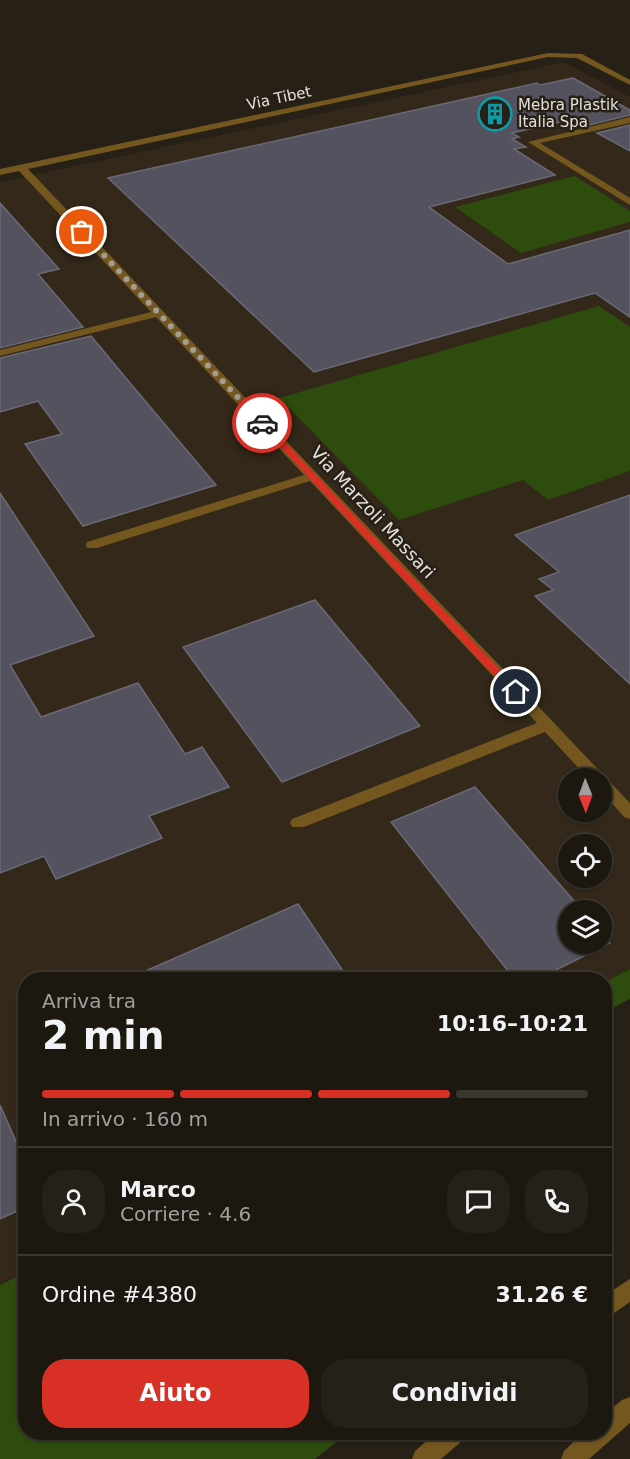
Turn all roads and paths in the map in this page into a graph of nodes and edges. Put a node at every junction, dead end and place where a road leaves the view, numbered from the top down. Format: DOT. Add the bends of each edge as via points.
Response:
graph roads {
  1 [pos="630,83"];
  2 [pos="630,120"];
  3 [pos="21,167"];
  4 [pos="0,172"];
  5 [pos="630,202"];
  6 [pos="159,313"];
  7 [pos="0,353"];
  8 [pos="312,476"];
  9 [pos="92,545"];
  10 [pos="547,725"];
  11 [pos="588,768"];
  12 [pos="612,794"];
  13 [pos="630,813"];
  14 [pos="298,823"];
  15 [pos="630,1289"];
  16 [pos="612,1304"];
  17 [pos="630,1408"];
  18 [pos="612,1424"];
  19 [pos="446,1440"];
  20 [pos="594,1440"];
  21 [pos="423,1459"];
  22 [pos="572,1459"];
  1 -- 3 [label="street, Via Tibet" via="584,59 563,54"];
  2 -- 5 [label="street" via="532,142"];
  3 -- 4 [label="street, Via Tibet"];
  3 -- 6 [label="street, Via Marzoli Massari"];
  6 -- 7 [label="street"];
  6 -- 8 [label="street, Via Marzoli Massari"];
  8 -- 9 [label="street"];
  8 -- 10 [label="street, Via Marzoli Massari"];
  10 -- 11 [label="street, Via Marzoli Massari"];
  10 -- 14 [label="street"];
  12 -- 13 [label="street"];
  15 -- 16 [label="street"];
  17 -- 18 [label="street"];
  19 -- 21 [label="street"];
  20 -- 22 [label="street"];
}
